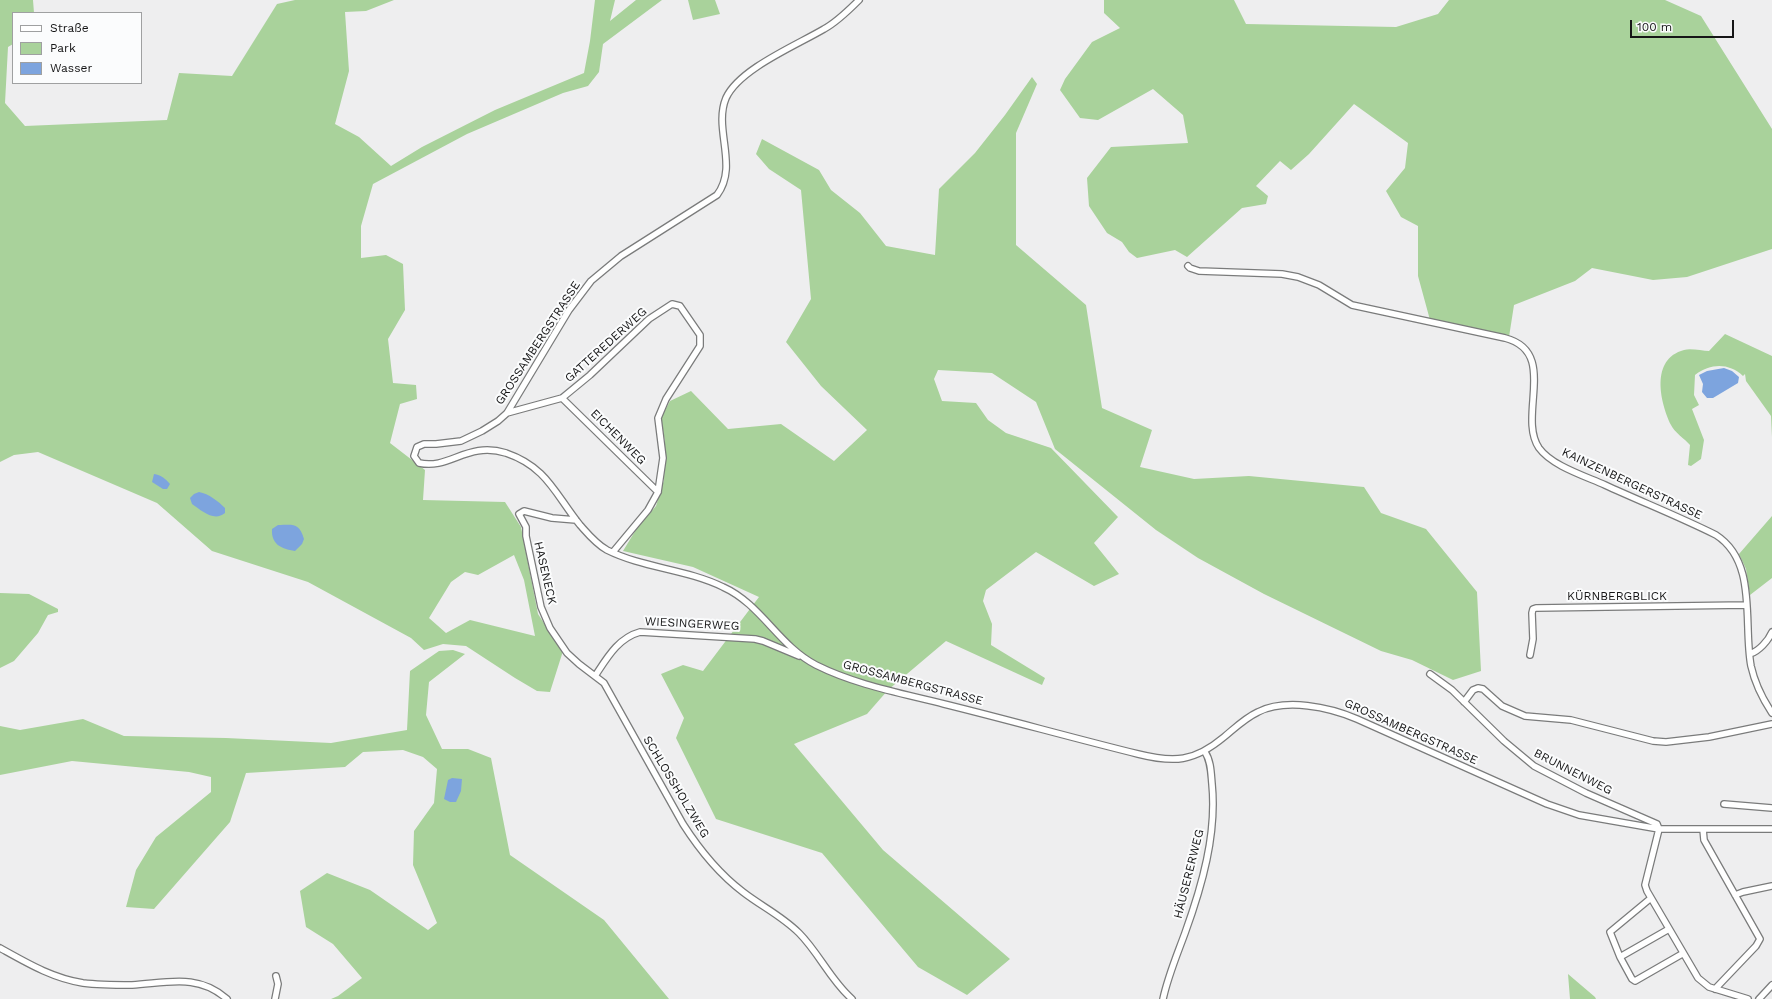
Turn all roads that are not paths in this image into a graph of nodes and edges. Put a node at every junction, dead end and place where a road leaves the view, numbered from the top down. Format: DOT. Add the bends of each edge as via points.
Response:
graph roads {
  1 [pos="859,0"];
  2 [pos="1188,266"];
  3 [pos="562,398"];
  4 [pos="507,413"];
  5 [pos="658,492"];
  6 [pos="576,520"];
  7 [pos="613,552"];
  8 [pos="1746,605"];
  9 [pos="1772,632"];
  10 [pos="1750,654"];
  11 [pos="1530,655"];
  12 [pos="804,658"];
  13 [pos="1430,674"];
  14 [pos="595,676"];
  15 [pos="1464,702"];
  16 [pos="1772,713"];
  17 [pos="1772,724"];
  18 [pos="1205,752"];
  19 [pos="1724,804"];
  20 [pos="1772,808"];
  21 [pos="1659,829"];
  22 [pos="1703,829"];
  23 [pos="1772,829"];
  24 [pos="1772,886"];
  25 [pos="1735,895"];
  26 [pos="1651,898"];
  27 [pos="1669,930"];
  28 [pos="0,948"];
  29 [pos="1682,954"];
  30 [pos="1620,957"];
  31 [pos="276,976"];
  32 [pos="1772,984"];
  33 [pos="1715,989"];
  34 [pos="227,999"];
  35 [pos="275,999"];
  36 [pos="852,999"];
  37 [pos="1163,999"];
  38 [pos="1748,999"];
  39 [pos="1759,999"];
  1 -- 4 [label="street, GROSSAMBERGSTRASSE" via="825,29 748,73 732,88 724,105 722,119 727,170 721,190 621,256 591,281 569,310"];
  2 -- 8 [label="street, KAINZENBERGERSTRASSE" via="1199,271 1282,274 1298,277 1319,285 1357,306 1516,342 1525,350 1533,366 1532,428 1542,452 1556,462 1707,530 1723,540 1736,554 1740,564"];
  3 -- 4 [label="street, GATTEREDERWEG"];
  3 -- 5 [label="street, EICHENWEG"];
  3 -- 5 [label="street, GATTEREDERWEG" via="590,376 649,319 672,304 680,306 700,335 700,346 666,398 658,418 663,458"];
  4 -- 6 [label="street, GROSSAMBERGSTRASSE" via="489,427 467,438 417,447 414,456 419,463 431,464 484,449 517,458 529,463 550,483"];
  5 -- 7 [label="street, GATTEREDERWEG" via="648,510"];
  6 -- 7 [label="street, GROSSAMBERGSTRASSE" via="598,543"];
  6 -- 14 [label="street, HASENECK" via="552,518 524,511 519,514 526,527 541,607 550,628 567,653"];
  7 -- 12 [label="street, GROSSAMBERGSTRASSE" via="624,558 705,580 732,591 755,608 786,643"];
  8 -- 10 [label="street, KAINZENBERGERSTRASSE"];
  8 -- 11 [label="street, KÜRNBERGBLICK" via="1536,608 1532,613 1533,639"];
  9 -- 10 [label="street" via="1758,650"];
  10 -- 16 [label="street, KAINZENBERGERSTRASSE" via="1758,691"];
  12 -- 14 [label="street, WIESINGERWEG" via="755,639 640,632 631,634 620,643"];
  12 -- 18 [label="street, GROSSAMBERGSTRASSE" via="829,672 850,679 1144,756 1180,760"];
  13 -- 15 [label="street, BRUNNENWEG"];
  14 -- 36 [label="street, SCHLOSSHOLZWEG" via="604,683 695,843 741,891 786,921 800,934"];
  15 -- 17 [label="street" via="1473,690 1482,689 1502,706 1525,716 1571,720 1647,740 1666,742 1709,737"];
  15 -- 21 [label="street, BRUNNENWEG" via="1510,747 1534,766 1586,793 1653,822"];
  18 -- 21 [label="street, GROSSAMBERGSTRASSE" via="1259,711 1275,707 1314,706 1357,719 1547,804 1579,815"];
  18 -- 37 [label="street, HÄUSERERWEG" via="1209,759 1214,817 1192,914 1173,963"];
  19 -- 20 [label="street"];
  21 -- 22 [label="street, GROSSAMBERGSTRASSE"];
  21 -- 26 [label="street" via="1645,885"];
  22 -- 23 [label="street, GROSSAMBERGSTRASSE"];
  22 -- 25 [label="street" via="1704,840"];
  24 -- 25 [label="street"];
  25 -- 33 [label="street" via="1760,939"];
  26 -- 27 [label="street"];
  26 -- 30 [label="street" via="1610,932"];
  27 -- 29 [label="street"];
  27 -- 30 [label="street"];
  28 -- 34 [label="street" via="57,978 107,985 192,981 220,992"];
  29 -- 30 [label="street" via="1635,981"];
  29 -- 33 [label="street" via="1698,978"];
  31 -- 35 [label="street" via="278,984"];
  32 -- 39 [label="street"];
  33 -- 38 [label="street"];
}
